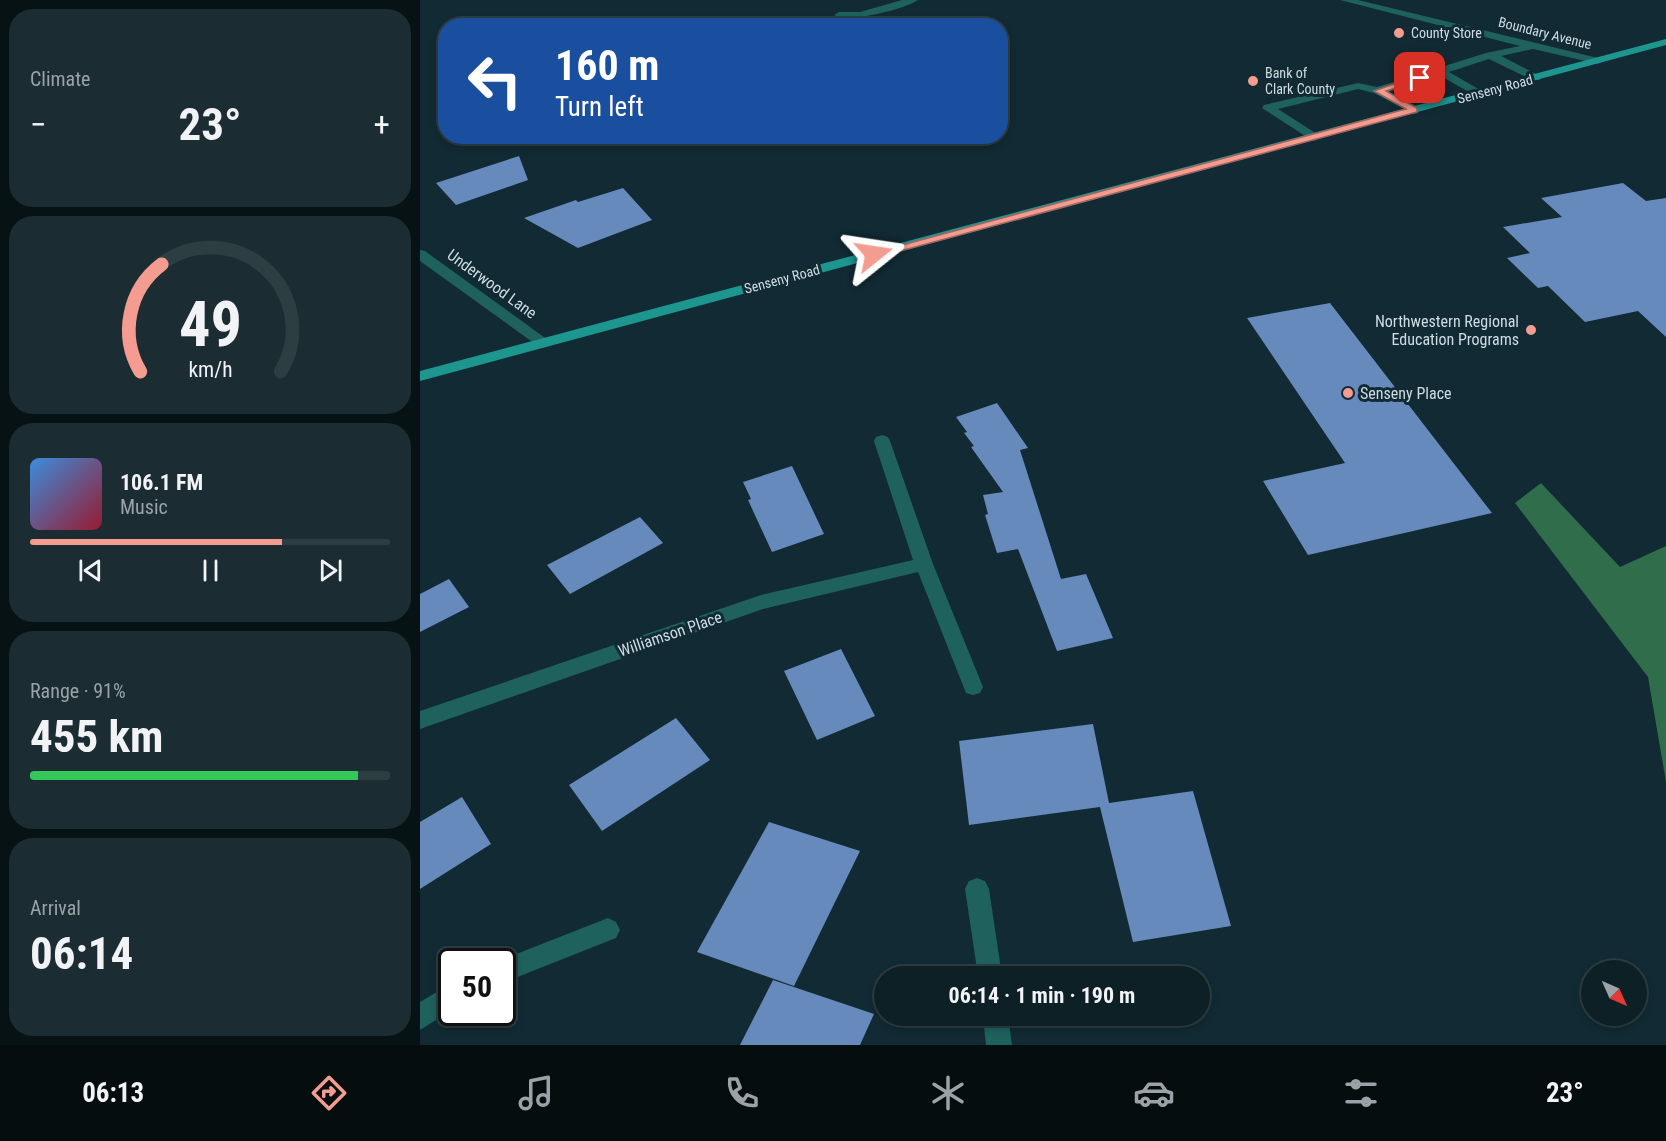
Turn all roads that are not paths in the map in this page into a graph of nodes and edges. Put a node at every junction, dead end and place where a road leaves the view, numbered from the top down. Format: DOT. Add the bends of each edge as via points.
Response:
graph roads {
  1 [pos="913,0"];
  2 [pos="1345,0"];
  3 [pos="839,15"];
  4 [pos="1666,42"];
  5 [pos="1534,46"];
  6 [pos="1490,55"];
  7 [pos="1598,61"];
  8 [pos="1440,71"];
  9 [pos="1536,78"];
  10 [pos="1378,91"];
  11 [pos="1478,93"];
  12 [pos="1414,110"];
  13 [pos="1314,137"];
  14 [pos="420,254"];
  15 [pos="543,343"];
  16 [pos="420,376"];
  17 [pos="882,441"];
  18 [pos="924,564"];
  19 [pos="973,687"];
  20 [pos="420,720"];
  21 [pos="977,889"];
  22 [pos="608,930"];
  23 [pos="516,966"];
  24 [pos="989,966"];
  25 [pos="438,1005"];
  26 [pos="420,1017"];
  27 [pos="997,1026"];
  28 [pos="999,1045"];
  1 -- 3 [label="street" via="860,15"];
  2 -- 5 [label="street, Boundary Avenue"];
  4 -- 7 [label="main road, Senseny Road"];
  5 -- 6 [label="street"];
  5 -- 7 [label="street, Boundary Avenue"];
  6 -- 8 [label="street"];
  6 -- 9 [label="street"];
  7 -- 9 [label="main road, Senseny Road"];
  8 -- 10 [label="street"];
  8 -- 11 [label="street"];
  9 -- 11 [label="main road, Senseny Road"];
  10 -- 12 [label="street"];
  10 -- 13 [label="street" via="1358,86 1268,108"];
  11 -- 12 [label="main road, Senseny Road"];
  12 -- 13 [label="main road, Senseny Road"];
  13 -- 15 [label="main road, Senseny Road"];
  14 -- 15 [label="street, Underwood Lane"];
  15 -- 16 [label="main road, Senseny Road"];
  17 -- 18 [label="street"];
  18 -- 19 [label="street"];
  18 -- 20 [label="street, Williamson Place" via="761,602"];
  21 -- 24 [label="street"];
  22 -- 23 [label="street"];
  25 -- 26 [label="street"];
  27 -- 28 [label="street"];
}
